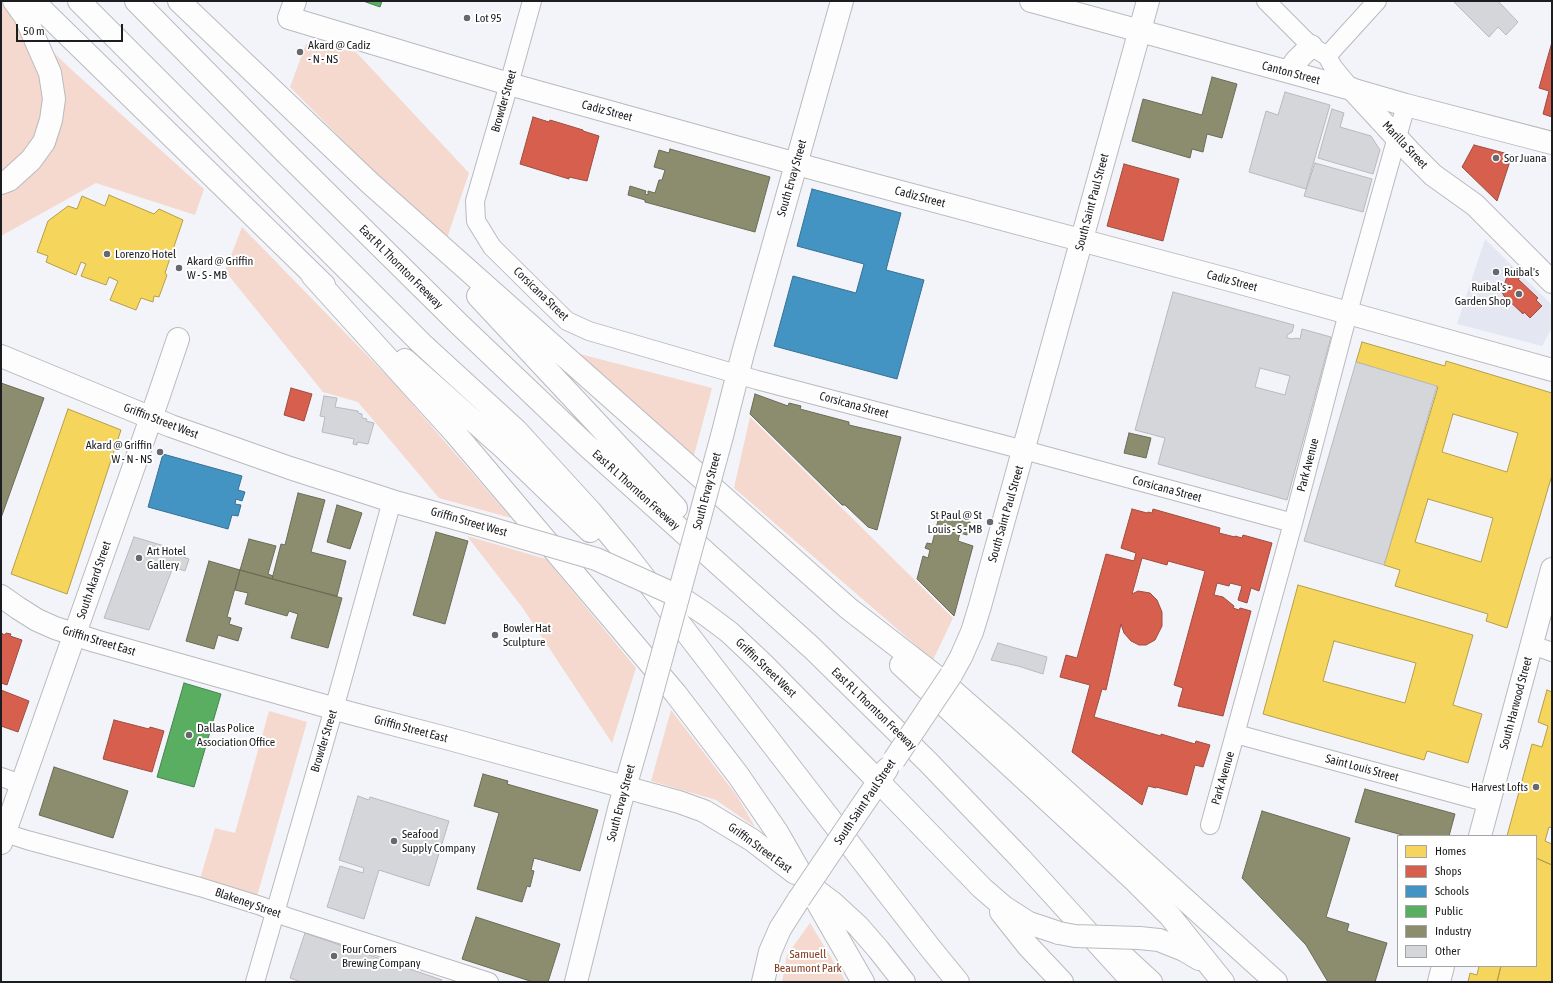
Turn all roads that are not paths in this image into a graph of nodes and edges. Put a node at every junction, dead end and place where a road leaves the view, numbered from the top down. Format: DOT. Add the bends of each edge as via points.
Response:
graph roads {
  1 [pos="14,1"];
  2 [pos="33,1"];
  3 [pos="79,1"];
  4 [pos="136,1"];
  5 [pos="179,1"];
  6 [pos="532,1"];
  7 [pos="842,1"];
  8 [pos="1031,1"];
  9 [pos="1148,1"];
  10 [pos="1266,1"];
  11 [pos="1377,1"];
  12 [pos="292,10"];
  13 [pos="1139,31"];
  14 [pos="1319,51"];
  15 [pos="1289,72"];
  16 [pos="509,84"];
  17 [pos="1351,89"];
  18 [pos="1406,105"];
  19 [pos="1397,138"];
  20 [pos="1552,143"];
  21 [pos="795,163"];
  22 [pos="1,183"];
  23 [pos="371,184"];
  24 [pos="475,201"];
  25 [pos="1081,240"];
  26 [pos="312,275"];
  27 [pos="1552,282"];
  28 [pos="1348,313"];
  29 [pos="178,339"];
  30 [pos="1,356"];
  31 [pos="1552,370"];
  32 [pos="737,374"];
  33 [pos="151,418"];
  34 [pos="1024,450"];
  35 [pos="392,501"];
  36 [pos="1293,523"];
  37 [pos="626,554"];
  38 [pos="1552,569"];
  39 [pos="1,596"];
  40 [pos="678,596"];
  41 [pos="848,608"];
  42 [pos="75,635"];
  43 [pos="1532,645"];
  44 [pos="812,648"];
  45 [pos="1552,652"];
  46 [pos="334,708"];
  47 [pos="1236,734"];
  48 [pos="1,777"];
  49 [pos="879,782"];
  50 [pos="21,784"];
  51 [pos="625,788"];
  52 [pos="1489,803"];
  53 [pos="1210,825"];
  54 [pos="1480,835"];
  55 [pos="3,838"];
  56 [pos="1021,859"];
  57 [pos="982,888"];
  58 [pos="804,892"];
  59 [pos="274,911"];
  60 [pos="931,949"];
  61 [pos="1443,967"];
  62 [pos="255,982"];
  63 [pos="489,982"];
  64 [pos="576,982"];
  65 [pos="763,982"];
  66 [pos="863,982"];
  67 [pos="904,982"];
  68 [pos="952,982"];
  69 [pos="958,982"];
  70 [pos="1062,982"];
  71 [pos="1133,982"];
  72 [pos="1151,982"];
  73 [pos="1223,982"];
  74 [pos="1276,982"];
  75 [pos="1439,982"];
  1 -- 22 [label="main road" via="25,16 50,73 54,99 52,120 44,142 31,160 9,180"];
  2 -- 26 [label="main road"];
  3 -- 37 [label="main road" via="412,334 516,430"];
  4 -- 44 [label="main road, East R L Thornton Freeway" via="283,150 584,443"];
  5 -- 23 [label="main road"];
  6 -- 16 [label="street, Browder Street"];
  7 -- 21 [label="main road, South Ervay Street"];
  8 -- 13 [label="main road, Canton Street"];
  9 -- 13 [label="main road, South Saint Paul Street"];
  10 -- 14 [label="street, Marilla Street"];
  11 -- 14 [label="street"];
  12 -- 16 [label="main road, Cadiz Street"];
  13 -- 15 [label="main road, Canton Street"];
  13 -- 25 [label="main road, South Saint Paul Street"];
  14 -- 15 [label="main road" via="1296,61"];
  14 -- 17 [label="street, Marilla Street"];
  15 -- 17 [label="main road, Canton Street"];
  16 -- 21 [label="main road, Cadiz Street"];
  16 -- 24 [label="street, Browder Street"];
  17 -- 18 [label="main road, Canton Street"];
  17 -- 19 [label="main road, Marilla Street"];
  18 -- 19 [label="street, Park Avenue"];
  18 -- 20 [label="main road, Canton Street"];
  19 -- 27 [label="main road, Marilla Street" via="1433,174 1475,205"];
  19 -- 28 [label="street, Park Avenue"];
  21 -- 25 [label="main road, Cadiz Street"];
  21 -- 32 [label="main road, South Ervay Street"];
  23 -- 41 [label="main road"];
  23 -- 44 [label="main road" via="702,536"];
  24 -- 32 [label="street, Corsicana Street" via="476,221 492,247 567,321 589,331"];
  25 -- 28 [label="main road, Cadiz Street"];
  25 -- 34 [label="main road, South Saint Paul Street"];
  26 -- 37 [label="main road" via="505,449 587,529"];
  26 -- 66 [label="main road" via="455,433 676,694 738,775 777,832"];
  28 -- 31 [label="main road, Cadiz Street"];
  28 -- 36 [label="street, Park Avenue"];
  29 -- 33 [label="main road, South Akard Street"];
  30 -- 33 [label="main road, Griffin Street West"];
  32 -- 34 [label="street, Corsicana Street"];
  32 -- 40 [label="main road, South Ervay Street, bridge"];
  33 -- 35 [label="main road, Griffin Street West" via="290,468"];
  33 -- 42 [label="main road, South Akard Street"];
  34 -- 36 [label="street, Corsicana Street"];
  34 -- 49 [label="main road, South Saint Paul Street, bridge" via="972,632 951,675"];
  35 -- 40 [label="main road, Griffin Street West, bridge" via="596,559"];
  35 -- 46 [label="street, Browder Street"];
  36 -- 47 [label="street, Park Avenue"];
  37 -- 60 [label="main road"];
  38 -- 43 [label="main road, South Harwood Street"];
  39 -- 42 [label="main road, Griffin Street East" via="38,620"];
  40 -- 49 [label="main road, Griffin Street West" via="729,632"];
  40 -- 51 [label="main road, South Ervay Street, bridge"];
  41 -- 73 [label="main road" via="890,654 1135,881 1170,916"];
  41 -- 74 [label="main road" via="942,682"];
  42 -- 46 [label="main road, Griffin Street East"];
  42 -- 50 [label="main road, South Akard Street"];
  43 -- 45 [label="street"];
  43 -- 52 [label="main road, South Harwood Street"];
  44 -- 56 [label="main road, East R L Thornton Freeway" via="929,763"];
  46 -- 51 [label="main road, Griffin Street East"];
  46 -- 59 [label="street, Browder Street"];
  47 -- 52 [label="street, Saint Louis Street"];
  47 -- 53 [label="street, Park Avenue"];
  48 -- 50 [label="street"];
  49 -- 57 [label="main road, Griffin Street West"];
  49 -- 58 [label="main road, South Saint Paul Street, bridge"];
  50 -- 55 [label="main road, South Akard Street"];
  51 -- 58 [label="main road, Griffin Street East" via="704,811 752,840 784,865"];
  51 -- 64 [label="main road, South Ervay Street"];
  52 -- 54 [label="main road, South Harwood Street"];
  55 -- 59 [label="street, Blakeney Street" via="27,840 200,887"];
  56 -- 71 [label="main road, East R L Thornton Freeway"];
  56 -- 72 [label="main road"];
  57 -- 70 [label="main road" via="1028,946"];
  57 -- 73 [label="main road, bridge" via="1029,922 1059,933 1159,940 1202,961"];
  58 -- 65 [label="main road, South Saint Paul Street" via="780,929 770,952"];
  58 -- 67 [label="main road, Griffin Street East" via="834,903 878,948"];
  59 -- 62 [label="street, Browder Street"];
  59 -- 63 [label="street, Blakeney Street"];
  60 -- 68 [label="main road"];
  60 -- 69 [label="main road"];
  61 -- 75 [label="main road"];
}
